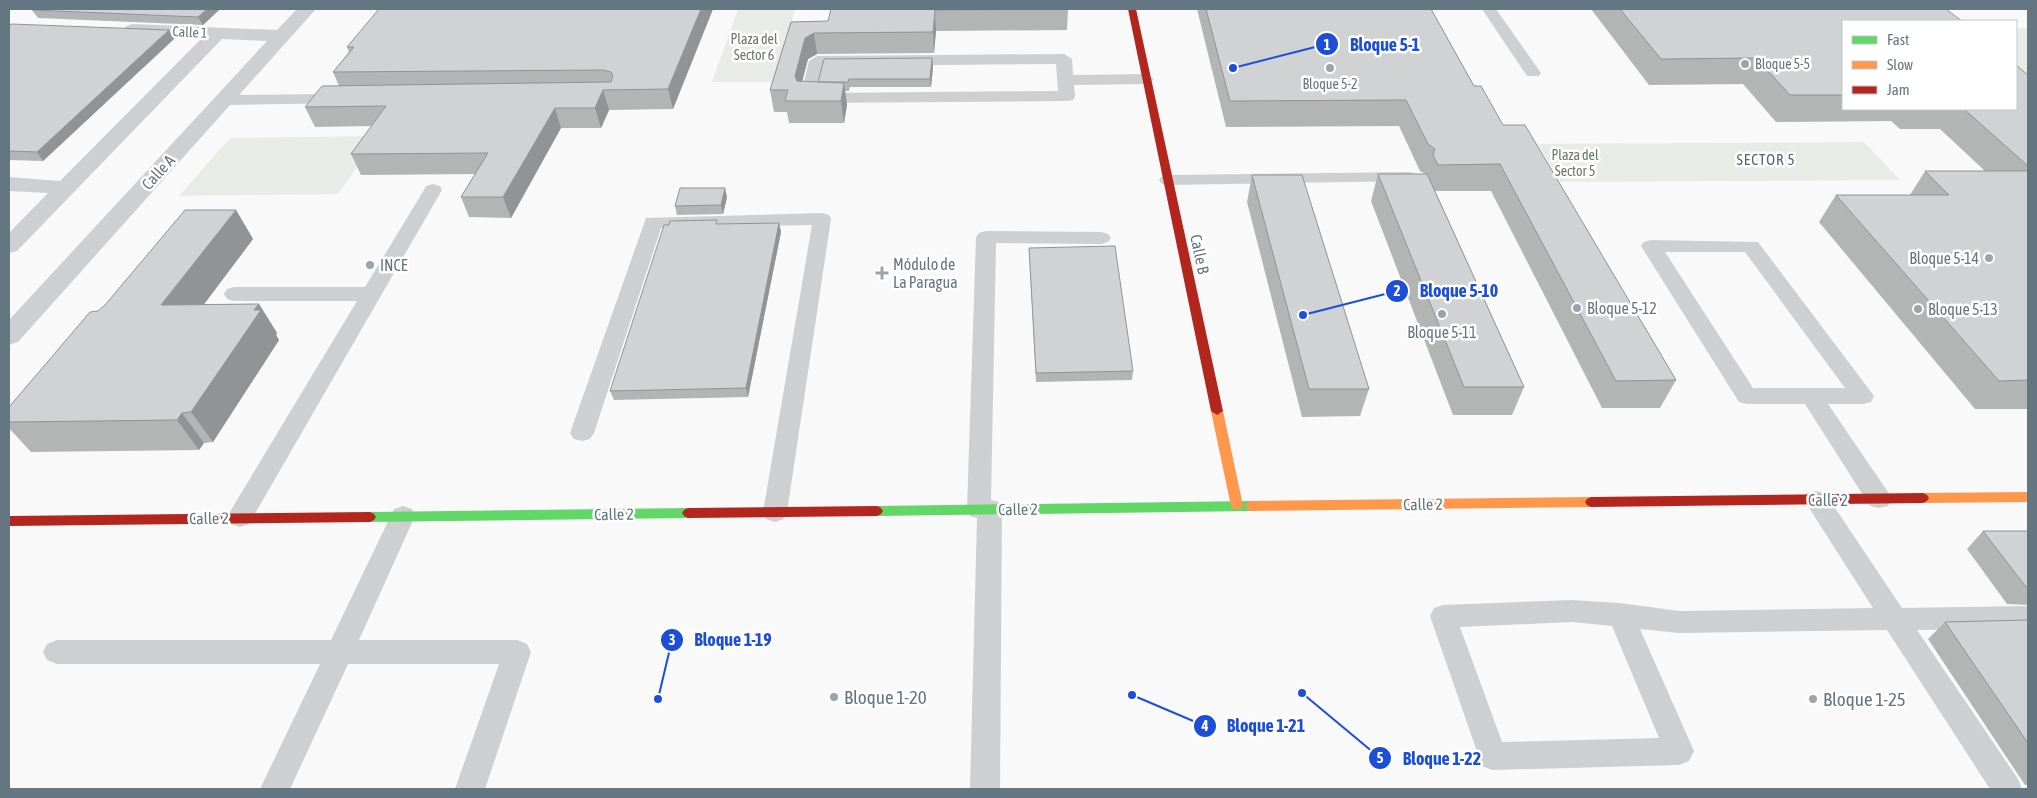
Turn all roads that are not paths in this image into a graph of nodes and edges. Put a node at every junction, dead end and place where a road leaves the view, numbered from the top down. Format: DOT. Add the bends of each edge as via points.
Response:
graph roads {
  1 [pos="307,9"];
  2 [pos="1132,9"];
  3 [pos="1488,9"];
  4 [pos="118,29"];
  5 [pos="217,34"];
  6 [pos="282,36"];
  7 [pos="1533,73"];
  8 [pos="1146,79"];
  9 [pos="1066,80"];
  10 [pos="352,99"];
  11 [pos="224,100"];
  12 [pos="1417,177"];
  13 [pos="1168,180"];
  14 [pos="9,184"];
  15 [pos="66,188"];
  16 [pos="433,190"];
  17 [pos="1101,238"];
  18 [pos="9,246"];
  19 [pos="234,294"];
  20 [pos="372,294"];
  21 [pos="20,312"];
  22 [pos="9,336"];
  23 [pos="1810,396"];
  24 [pos="582,433"];
  25 [pos="2028,497"];
  26 [pos="1879,499"];
  27 [pos="1816,500"];
  28 [pos="1237,506"];
  29 [pos="984,509"];
  30 [pos="775,512"];
  31 [pos="403,516"];
  32 [pos="240,517"];
  33 [pos="9,521"];
  34 [pos="1620,614"];
  35 [pos="2028,617"];
  36 [pos="1895,619"];
  37 [pos="57,652"];
  38 [pos="340,652"];
  39 [pos="276,789"];
  40 [pos="470,789"];
  41 [pos="985,789"];
  42 [pos="2007,789"];
  1 -- 6 [label="street, Calle A"];
  2 -- 8 [label="street, Calle B"];
  3 -- 7 [label="lane"];
  4 -- 5 [label="street, Calle 1"];
  5 -- 6 [label="street, Calle 1"];
  5 -- 15 [label="street"];
  6 -- 11 [label="street, Calle A"];
  8 -- 9 [label="lane"];
  8 -- 13 [label="street, Calle B"];
  9 -- 9 [label="lane" via="1067,96 808,98 816,61 1064,59"];
  10 -- 11 [label="lane"];
  11 -- 21 [label="street, Calle A"];
  12 -- 13 [label="lane"];
  13 -- 28 [label="street, Calle B"];
  14 -- 15 [label="street"];
  15 -- 18 [label="street"];
  16 -- 20 [label="lane"];
  17 -- 29 [label="lane" via="986,236"];
  19 -- 20 [label="lane"];
  20 -- 32 [label="lane"];
  21 -- 22 [label="street, Calle A"];
  23 -- 23 [label="lane" via="1747,396 1651,246 1752,246 1863,396"];
  23 -- 26 [label="lane"];
  24 -- 30 [label="lane" via="653,222 822,219"];
  25 -- 26 [label="street, Calle 2"];
  26 -- 27 [label="street, Calle 2"];
  27 -- 28 [label="street, Calle 2"];
  27 -- 36 [label="lane"];
  28 -- 29 [label="street, Calle 2"];
  29 -- 30 [label="street, Calle 2"];
  29 -- 41 [label="lane"];
  30 -- 31 [label="street, Calle 2"];
  31 -- 32 [label="street, Calle 2"];
  31 -- 38 [label="lane"];
  32 -- 33 [label="street, Calle 2"];
  34 -- 34 [label="lane" via="1572,611 1443,616 1492,756 1679,751"];
  34 -- 36 [label="lane" via="1679,622"];
  35 -- 36 [label="lane"];
  36 -- 42 [label="lane"];
  37 -- 38 [label="lane"];
  38 -- 39 [label="lane"];
  38 -- 40 [label="lane" via="517,652"];
}
